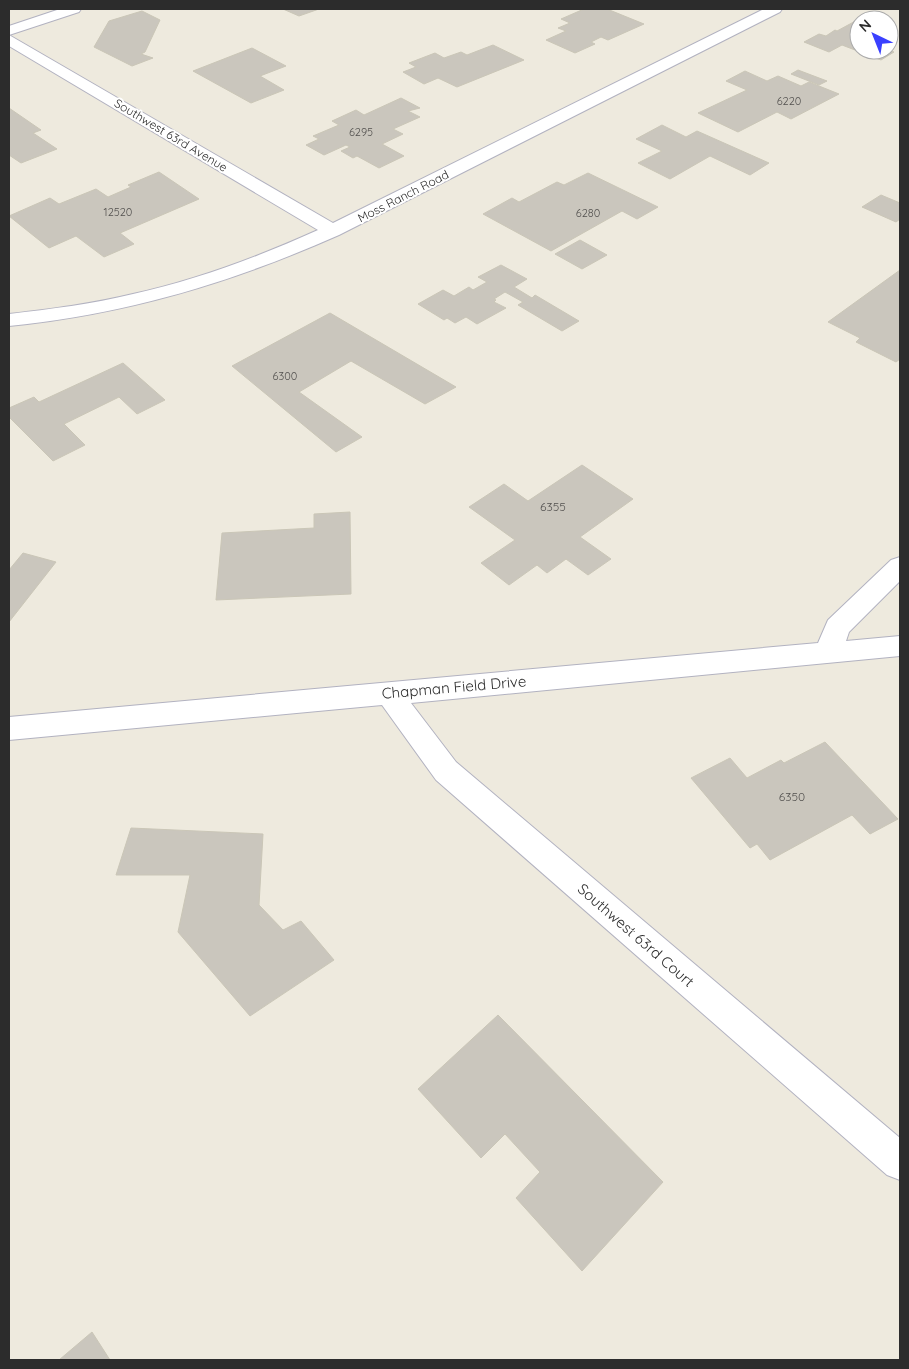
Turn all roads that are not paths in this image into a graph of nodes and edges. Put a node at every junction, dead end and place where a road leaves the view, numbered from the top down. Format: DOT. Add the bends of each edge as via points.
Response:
graph roads {
  1 [pos="74,9"];
  2 [pos="775,9"];
  3 [pos="9,31"];
  4 [pos="9,40"];
  5 [pos="332,231"];
  6 [pos="9,320"];
  7 [pos="900,566"];
  8 [pos="900,646"];
  9 [pos="828,653"];
  10 [pos="388,693"];
  11 [pos="9,728"];
  12 [pos="900,1162"];
  1 -- 3 [label="street"];
  2 -- 5 [label="street, Moss Ranch Road"];
  4 -- 5 [label="street, Southwest 63rd Avenue"];
  5 -- 6 [label="street, Moss Ranch Road" via="260,263 167,293 69,314"];
  7 -- 9 [label="street" via="838,627"];
  8 -- 9 [label="street, Chapman Field Drive"];
  9 -- 10 [label="street, Chapman Field Drive"];
  10 -- 11 [label="street, Chapman Field Drive"];
  10 -- 12 [label="street, Southwest 63rd Court" via="446,771"];
}
